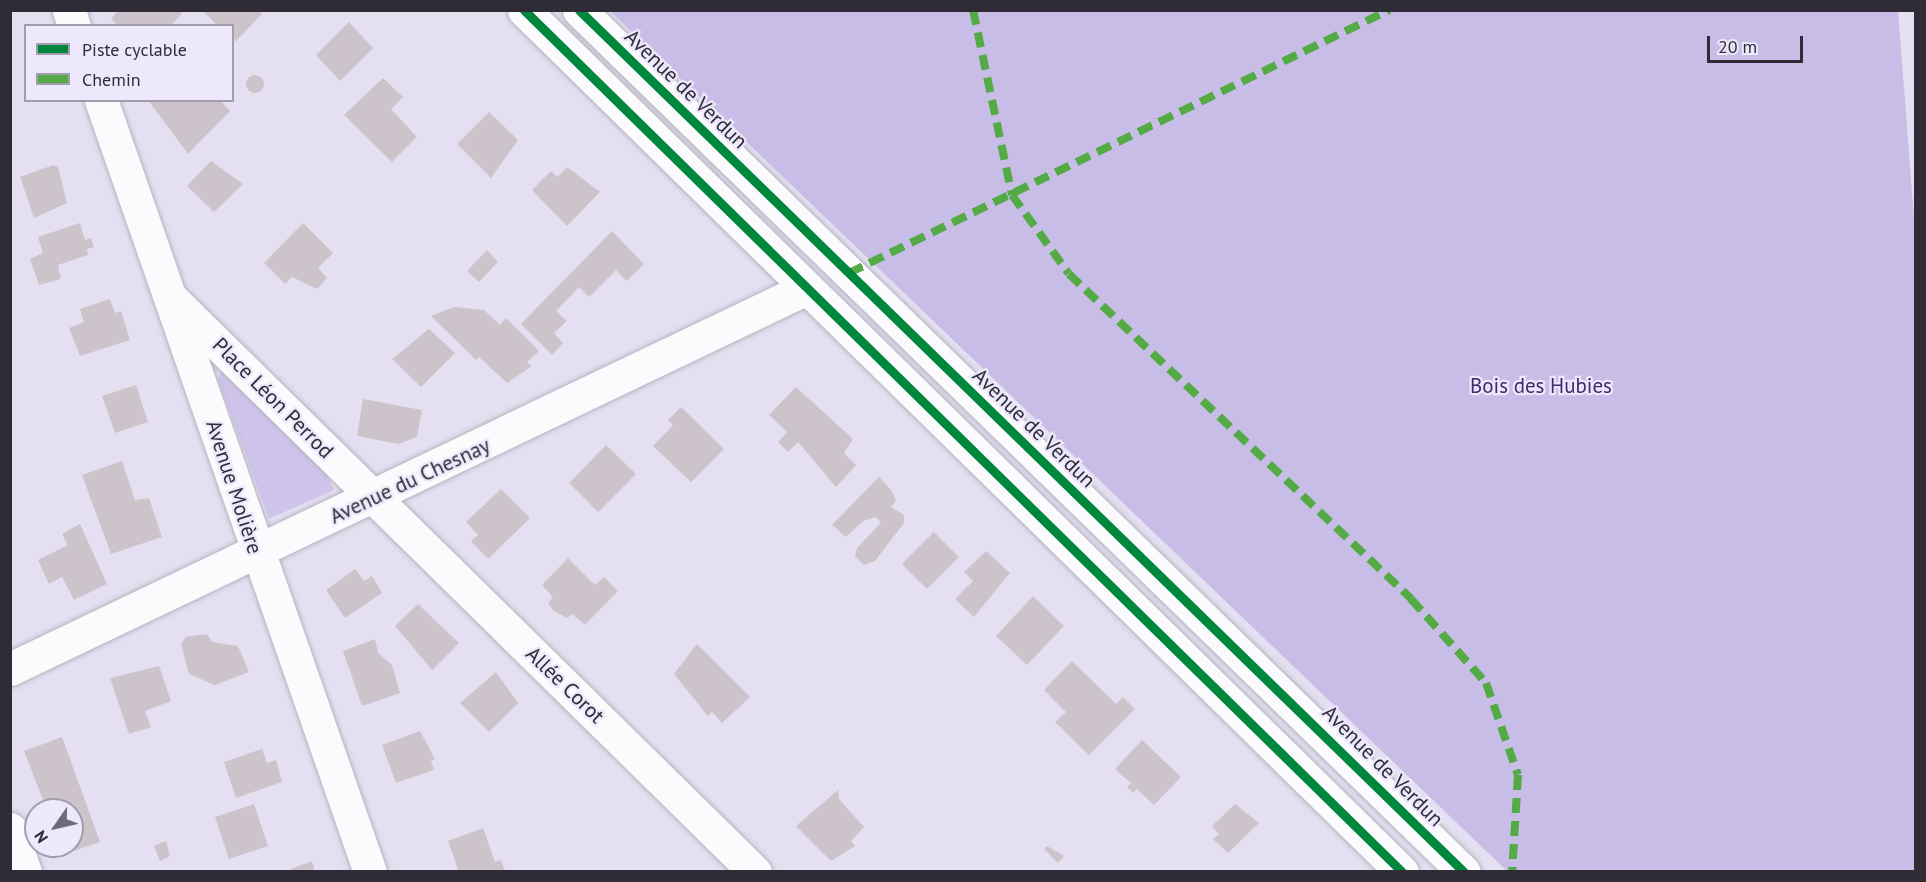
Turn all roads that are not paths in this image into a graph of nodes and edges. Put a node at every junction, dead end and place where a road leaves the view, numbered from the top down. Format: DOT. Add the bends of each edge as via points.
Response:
graph roads {
  1 [pos="524,10"];
  2 [pos="579,10"];
  3 [pos="102,102"];
  4 [pos="807,288"];
  5 [pos="171,298"];
  6 [pos="375,499"];
  7 [pos="255,551"];
  8 [pos="10,669"];
  9 [pos="10,830"];
  10 [pos="25,872"];
  11 [pos="370,872"];
  12 [pos="754,872"];
  13 [pos="1402,872"];
  14 [pos="1464,872"];
  1 -- 4 [label="street"];
  2 -- 14 [label="street, Avenue de Verdun"];
  3 -- 5 [label="street, Avenue Molière"];
  4 -- 6 [label="street, Avenue du Chesnay"];
  4 -- 13 [label="street"];
  5 -- 6 [label="street, Place Léon Perrod"];
  5 -- 7 [label="street, Avenue Molière"];
  6 -- 7 [label="street, Avenue du Chesnay"];
  6 -- 12 [label="street, Allée Corot"];
  7 -- 8 [label="street, Avenue du Chesnay"];
  7 -- 11 [label="street, Avenue Molière"];
  9 -- 10 [label="street"];
}
